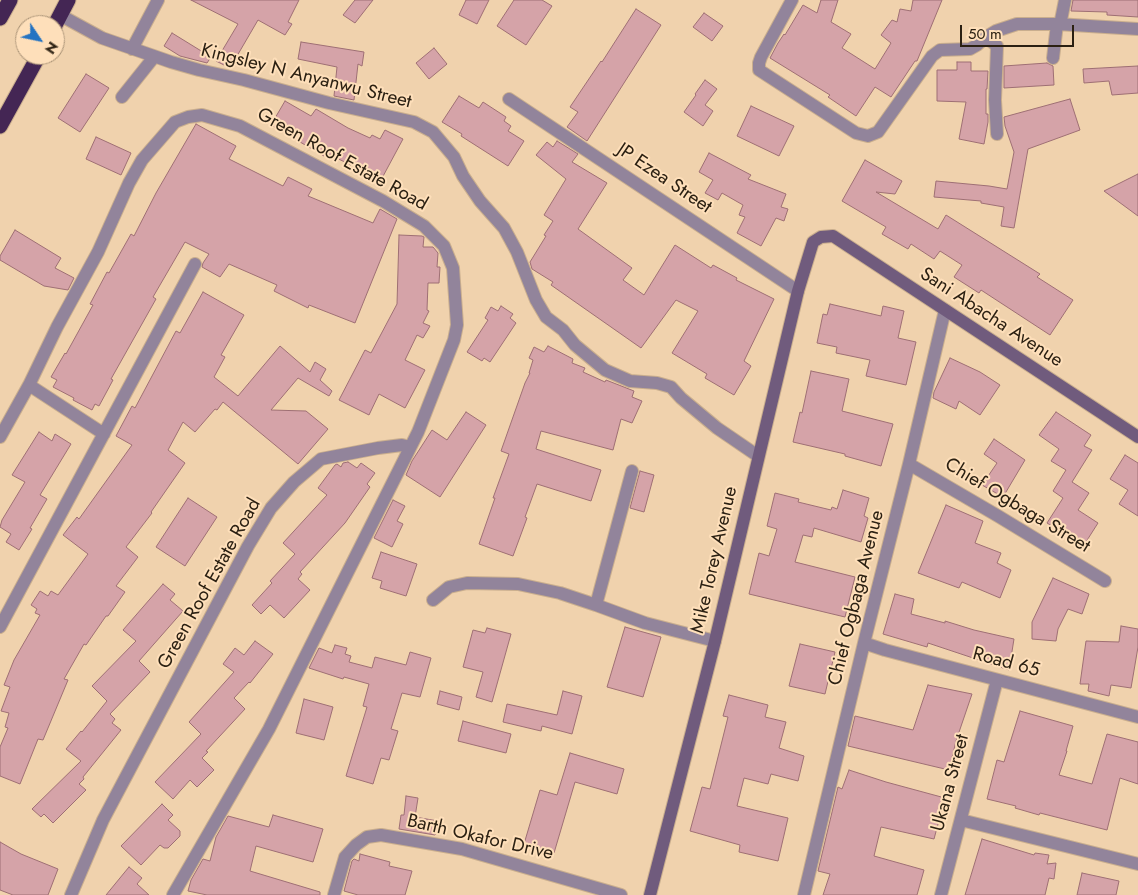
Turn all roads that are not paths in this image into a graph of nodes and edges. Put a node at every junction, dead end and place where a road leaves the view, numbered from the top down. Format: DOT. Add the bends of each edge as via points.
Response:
graph roads {
  1 [pos="10,0"];
  2 [pos="68,0"];
  3 [pos="158,0"];
  4 [pos="792,0"];
  5 [pos="1064,0"];
  6 [pos="60,15"];
  7 [pos="0,18"];
  8 [pos="65,23"];
  9 [pos="1058,25"];
  10 [pos="1138,29"];
  11 [pos="986,37"];
  12 [pos="132,49"];
  13 [pos="154,57"];
  14 [pos="1053,58"];
  15 [pos="34,65"];
  16 [pos="122,97"];
  17 [pos="509,99"];
  18 [pos="0,126"];
  19 [pos="997,134"];
  20 [pos="821,237"];
  21 [pos="195,264"];
  22 [pos="798,291"];
  23 [pos="945,310"];
  24 [pos="29,385"];
  25 [pos="104,434"];
  26 [pos="1138,437"];
  27 [pos="0,438"];
  28 [pos="410,447"];
  29 [pos="758,456"];
  30 [pos="909,464"];
  31 [pos="632,471"];
  32 [pos="1105,581"];
  33 [pos="434,600"];
  34 [pos="596,605"];
  35 [pos="0,627"];
  36 [pos="715,641"];
  37 [pos="864,643"];
  38 [pos="997,680"];
  39 [pos="1138,717"];
  40 [pos="960,820"];
  41 [pos="1138,864"];
  42 [pos="70,895"];
  43 [pos="173,895"];
  44 [pos="334,895"];
  45 [pos="621,895"];
  46 [pos="650,895"];
  47 [pos="804,895"];
  48 [pos="941,895"];
  1 -- 7 [label="highway"];
  2 -- 6 [label="highway"];
  3 -- 12 [label="street"];
  4 -- 11 [label="street" via="761,57 759,70 856,133 868,136 878,132 932,56 940,50 970,49"];
  5 -- 9 [label="street"];
  8 -- 12 [label="street, Kingsley N Anyanwu Street"];
  9 -- 10 [label="street"];
  9 -- 11 [label="street" via="1018,24 996,30"];
  9 -- 14 [label="street"];
  11 -- 19 [label="street" via="997,46"];
  12 -- 13 [label="street, Kingsley N Anyanwu Street"];
  13 -- 16 [label="street"];
  13 -- 29 [label="street, Kingsley N Anyanwu Street" via="414,122 433,132 454,157 480,201 504,228 546,317 605,370 630,381 657,383 671,388 717,428"];
  15 -- 18 [label="highway"];
  17 -- 22 [label="street, JP Ezea Street"];
  20 -- 22 [label="main road, Mike Torey Avenue" via="813,242"];
  20 -- 23 [label="main road, Sani Abacha Avenue" via="833,236"];
  21 -- 25 [label="street"];
  22 -- 29 [label="main road, Mike Torey Avenue"];
  23 -- 26 [label="main road, Sani Abacha Avenue"];
  23 -- 30 [label="street, Chief Ogbaga Avenue"];
  24 -- 25 [label="street"];
  24 -- 27 [label="street, Green Roof Estate Road"];
  24 -- 28 [label="street, Green Roof Estate Road" via="142,160 175,122 202,115 240,126 383,201 424,226 444,246 453,268 457,325 454,340"];
  25 -- 35 [label="street"];
  28 -- 42 [label="street, Green Roof Estate Road" via="378,448 321,460 294,482 271,508 103,820"];
  28 -- 43 [label="street" via="269,729"];
  29 -- 36 [label="main road, Mike Torey Avenue"];
  30 -- 32 [label="street, Chief Ogbaga Street"];
  30 -- 37 [label="street, Chief Ogbaga Avenue"];
  31 -- 34 [label="street"];
  33 -- 34 [label="street" via="449,587 468,583 518,584"];
  34 -- 36 [label="street" via="645,623"];
  36 -- 46 [label="main road, Mike Torey Avenue"];
  37 -- 38 [label="street, Road 65"];
  37 -- 47 [label="street, Chief Ogbaga Avenue"];
  38 -- 39 [label="street, Road 65"];
  38 -- 40 [label="street, Ukana Street"];
  40 -- 41 [label="street"];
  40 -- 48 [label="street, Ukana Street"];
  44 -- 45 [label="street, Barth Okafor Drive" via="345,857 367,837 381,835 462,849"];
}
